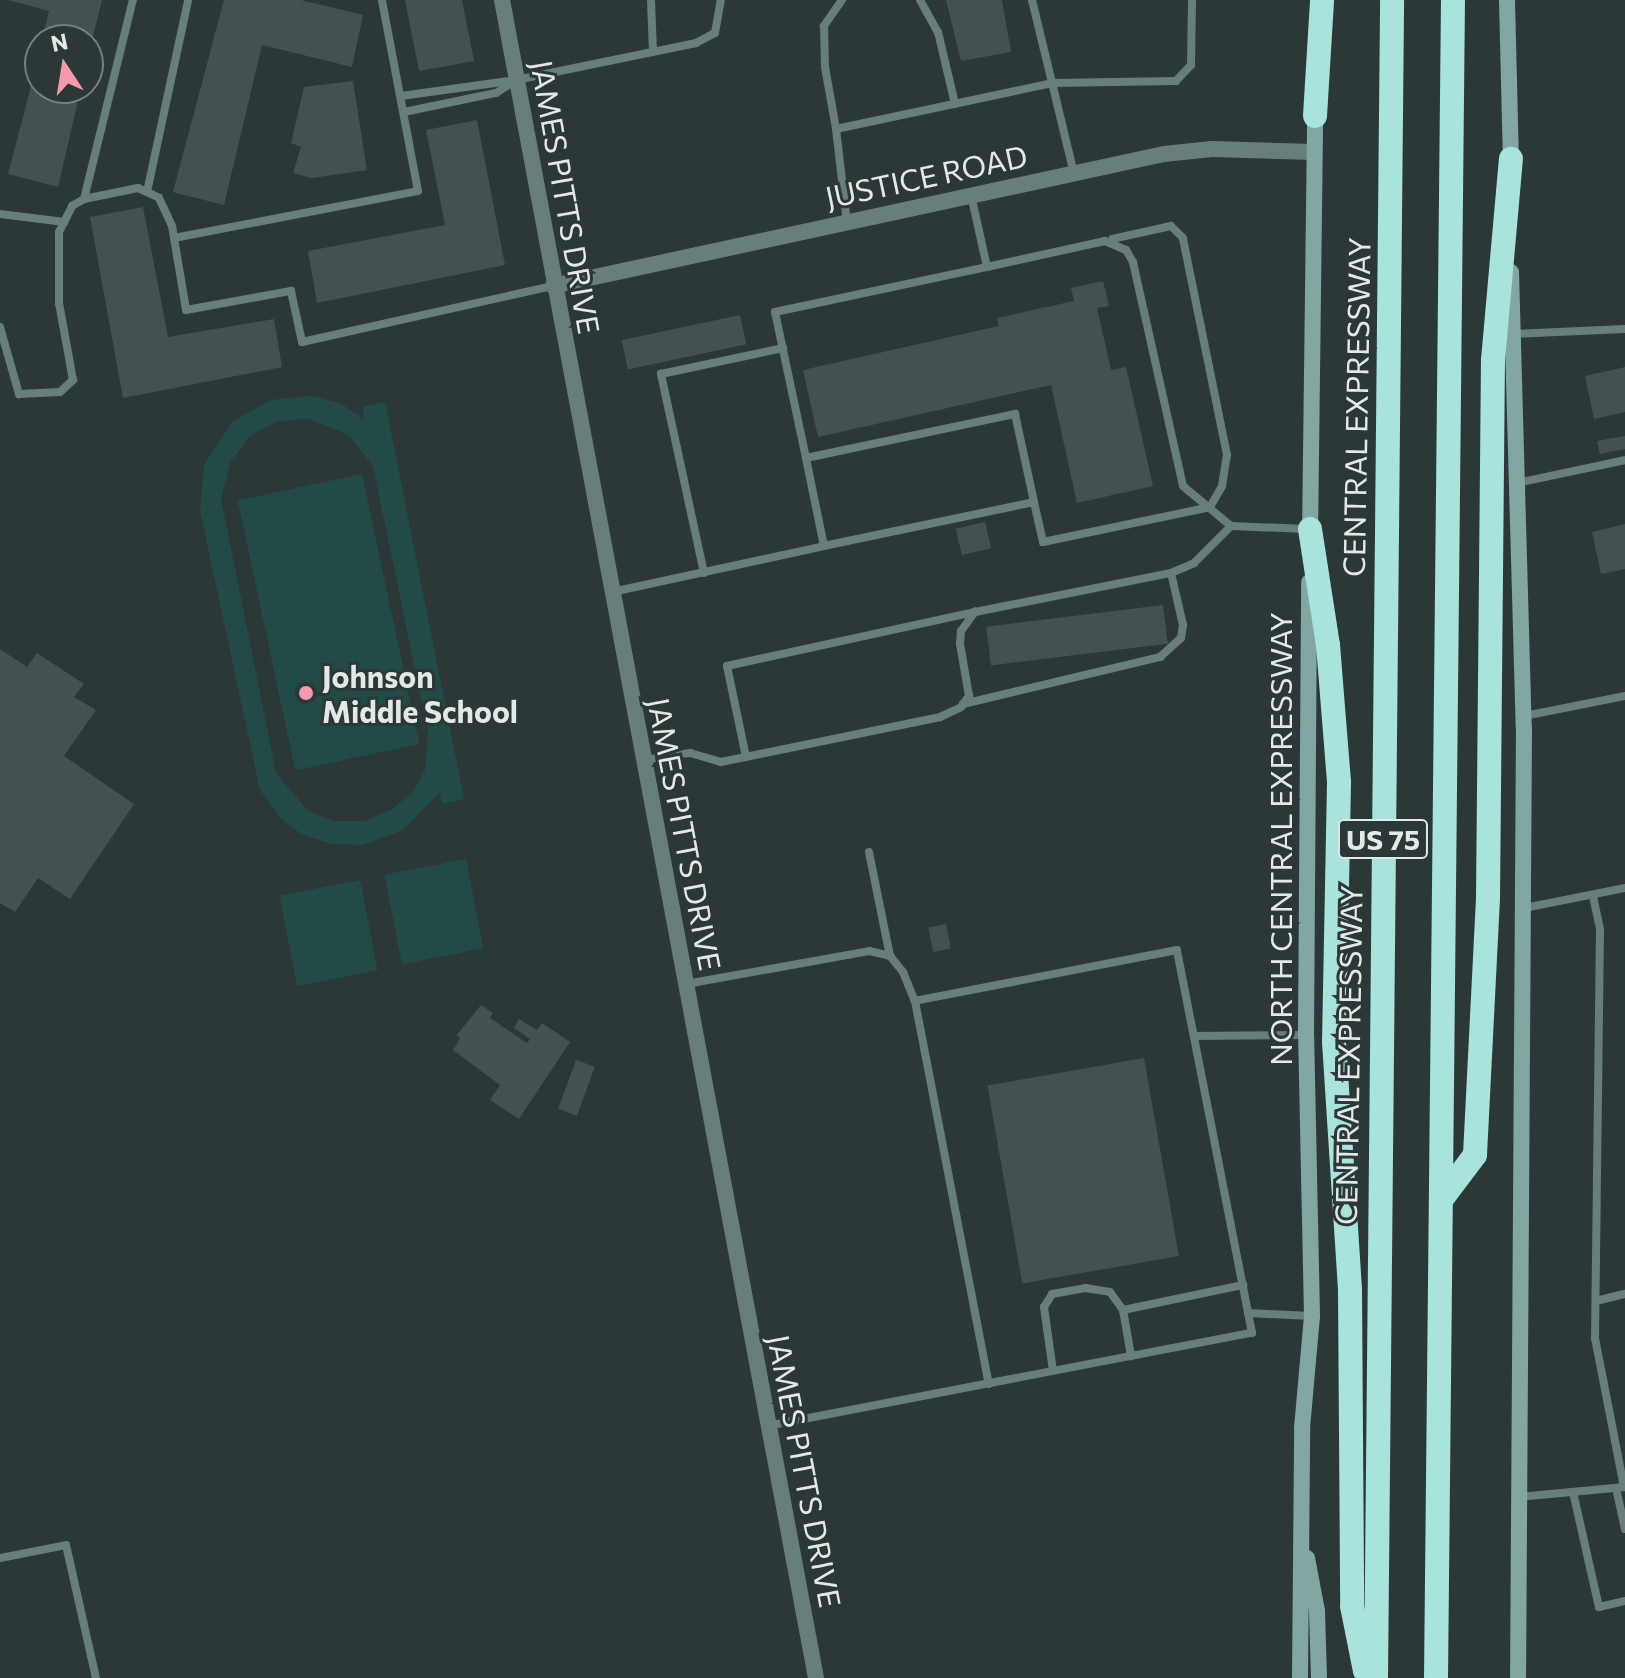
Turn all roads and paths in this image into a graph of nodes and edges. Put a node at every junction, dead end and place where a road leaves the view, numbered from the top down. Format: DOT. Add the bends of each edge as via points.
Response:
graph roads {
  1 [pos="133,0"];
  2 [pos="188,0"];
  3 [pos="382,0"];
  4 [pos="502,0"];
  5 [pos="651,0"];
  6 [pos="721,0"];
  7 [pos="842,0"];
  8 [pos="920,0"];
  9 [pos="1032,0"];
  10 [pos="1192,0"];
  11 [pos="1314,0"];
  12 [pos="1322,0"];
  13 [pos="1392,0"];
  14 [pos="1453,0"];
  15 [pos="1507,0"];
  16 [pos="653,52"];
  17 [pos="516,80"];
  18 [pos="1052,83"];
  19 [pos="401,96"];
  20 [pos="955,104"];
  21 [pos="404,112"];
  22 [pos="1315,116"];
  23 [pos="836,129"];
  24 [pos="1314,152"];
  25 [pos="1511,159"];
  26 [pos="1074,173"];
  27 [pos="147,192"];
  28 [pos="971,195"];
  29 [pos="84,199"];
  30 [pos="0,214"];
  31 [pos="65,222"];
  32 [pos="847,222"];
  33 [pos="174,238"];
  34 [pos="1105,241"];
  35 [pos="987,267"];
  36 [pos="553,286"];
  37 [pos="0,327"];
  38 [pos="1625,329"];
  39 [pos="1511,334"];
  40 [pos="783,348"];
  41 [pos="806,458"];
  42 [pos="1625,460"];
  43 [pos="1516,483"];
  44 [pos="1034,502"];
  45 [pos="1210,507"];
  46 [pos="1231,526"];
  47 [pos="1310,529"];
  48 [pos="824,546"];
  49 [pos="704,573"];
  50 [pos="1171,573"];
  51 [pos="611,592"];
  52 [pos="975,612"];
  53 [pos="1625,696"];
  54 [pos="963,704"];
  55 [pos="1524,716"];
  56 [pos="746,757"];
  57 [pos="643,760"];
  58 [pos="869,852"];
  59 [pos="1625,888"];
  60 [pos="1593,896"];
  61 [pos="1524,908"];
  62 [pos="890,956"];
  63 [pos="685,984"];
  64 [pos="915,1001"];
  65 [pos="1306,1035"];
  66 [pos="1194,1036"];
  67 [pos="1441,1200"];
  68 [pos="1243,1285"];
  69 [pos="1625,1294"];
  70 [pos="1596,1301"];
  71 [pos="1123,1310"];
  72 [pos="1248,1313"];
  73 [pos="1312,1316"];
  74 [pos="1131,1356"];
  75 [pos="1053,1371"];
  76 [pos="989,1384"];
  77 [pos="767,1426"];
  78 [pos="1621,1487"];
  79 [pos="1573,1492"];
  80 [pos="1518,1497"];
  81 [pos="1299,1518"];
  82 [pos="1625,1529"];
  83 [pos="0,1558"];
  84 [pos="1625,1601"];
  85 [pos="96,1678"];
  86 [pos="816,1678"];
  87 [pos="1300,1678"];
  88 [pos="1319,1678"];
  89 [pos="1367,1678"];
  90 [pos="1376,1678"];
  91 [pos="1436,1678"];
  92 [pos="1518,1678"];
  1 -- 29 [label="lane"];
  2 -- 27 [label="lane"];
  3 -- 19 [label="lane"];
  4 -- 17 [label="street, JAMES PITTS DRIVE"];
  5 -- 16 [label="lane"];
  6 -- 16 [label="lane" via="715,33"];
  7 -- 23 [label="lane" via="824,26"];
  8 -- 20 [label="lane" via="938,32"];
  9 -- 18 [label="lane"];
  10 -- 18 [label="lane" via="1191,65 1176,81"];
  11 -- 22 [label="main road, NORTH CENTRAL EXPRESSWAY"];
  12 -- 22 [label="highway"];
  13 -- 90 [label="highway, CENTRAL EXPRESSWAY / US 75"];
  14 -- 67 [label="highway, US 75"];
  15 -- 25 [label="main road"];
  16 -- 17 [label="lane"];
  17 -- 19 [label="lane"];
  17 -- 21 [label="lane" via="496,93"];
  17 -- 36 [label="street, JAMES PITTS DRIVE"];
  18 -- 20 [label="lane"];
  18 -- 26 [label="lane"];
  19 -- 21 [label="lane"];
  20 -- 23 [label="lane"];
  21 -- 33 [label="lane" via="418,191"];
  22 -- 24 [label="main road, NORTH CENTRAL EXPRESSWAY"];
  23 -- 32 [label="lane"];
  24 -- 26 [label="street, JUSTICE ROAD" via="1188,150"];
  24 -- 47 [label="main road, NORTH CENTRAL EXPRESSWAY"];
  25 -- 39 [label="main road"];
  25 -- 67 [label="highway" via="1493,360 1488,898 1475,1155"];
  26 -- 28 [label="street, JUSTICE ROAD"];
  27 -- 29 [label="lane" via="138,188"];
  27 -- 33 [label="lane" via="159,198"];
  28 -- 32 [label="street, JUSTICE ROAD"];
  28 -- 35 [label="lane"];
  29 -- 31 [label="lane" via="72,206"];
  30 -- 31 [label="lane"];
  31 -- 37 [label="lane" via="59,232 59,303 73,380 60,392 19,394"];
  32 -- 36 [label="street, JUSTICE ROAD"];
  33 -- 36 [label="lane" via="186,310 291,291 302,342"];
  34 -- 35 [label="lane"];
  34 -- 45 [label="lane" via="1119,243 1133,262 1183,486"];
  34 -- 45 [label="lane" via="1171,226 1183,238 1227,455 1222,486"];
  35 -- 40 [label="lane" via="775,312"];
  36 -- 51 [label="street, JAMES PITTS DRIVE"];
  38 -- 39 [label="lane"];
  39 -- 43 [label="main road"];
  40 -- 41 [label="lane"];
  40 -- 49 [label="lane" via="661,374"];
  41 -- 44 [label="lane" via="1015,414"];
  41 -- 48 [label="lane"];
  42 -- 43 [label="lane"];
  43 -- 55 [label="main road"];
  44 -- 45 [label="lane" via="1043,542"];
  44 -- 48 [label="lane"];
  45 -- 46 [label="lane"];
  46 -- 47 [label="lane"];
  46 -- 50 [label="lane" via="1194,563"];
  47 -- 65 [label="main road, NORTH CENTRAL EXPRESSWAY"];
  47 -- 89 [label="highway" via="1328,645 1339,782 1334,1042 1350,1290 1352,1606"];
  48 -- 49 [label="lane"];
  49 -- 51 [label="lane"];
  50 -- 52 [label="lane"];
  50 -- 54 [label="lane" via="1183,625 1181,638 1160,657"];
  51 -- 57 [label="street, JAMES PITTS DRIVE"];
  52 -- 54 [label="lane" via="961,631 971,688"];
  52 -- 56 [label="lane" via="727,666"];
  53 -- 55 [label="lane"];
  54 -- 56 [label="lane" via="940,717"];
  55 -- 61 [label="main road"];
  56 -- 57 [label="lane" via="721,762 690,753"];
  57 -- 63 [label="street, JAMES PITTS DRIVE"];
  58 -- 62 [label="lane"];
  59 -- 60 [label="lane"];
  60 -- 61 [label="lane"];
  60 -- 70 [label="lane" via="1600,930"];
  61 -- 80 [label="main road"];
  62 -- 63 [label="lane" via="857,952"];
  62 -- 64 [label="lane"];
  63 -- 77 [label="street, JAMES PITTS DRIVE"];
  64 -- 66 [label="lane" via="1177,950"];
  64 -- 76 [label="lane"];
  65 -- 66 [label="lane"];
  65 -- 73 [label="main road, NORTH CENTRAL EXPRESSWAY"];
  66 -- 68 [label="lane"];
  67 -- 91 [label="highway, US 75"];
  68 -- 71 [label="lane"];
  68 -- 72 [label="lane"];
  69 -- 70 [label="lane"];
  70 -- 78 [label="lane" via="1595,1338"];
  71 -- 74 [label="lane"];
  71 -- 75 [label="lane" via="1110,1292 1085,1288 1052,1294 1044,1307"];
  72 -- 73 [label="lane"];
  72 -- 74 [label="lane" via="1252,1333"];
  73 -- 81 [label="main road, NORTH CENTRAL EXPRESSWAY"];
  74 -- 75 [label="lane"];
  75 -- 76 [label="lane"];
  76 -- 77 [label="lane"];
  77 -- 86 [label="street, JAMES PITTS DRIVE"];
  78 -- 79 [label="lane"];
  78 -- 82 [label="lane"];
  79 -- 80 [label="lane"];
  79 -- 84 [label="lane" via="1599,1607"];
  80 -- 92 [label="main road"];
  81 -- 87 [label="main road, NORTH CENTRAL EXPRESSWAY"];
  81 -- 88 [label="main road" via="1317,1611"];
  83 -- 85 [label="lane" via="66,1545"];
}
